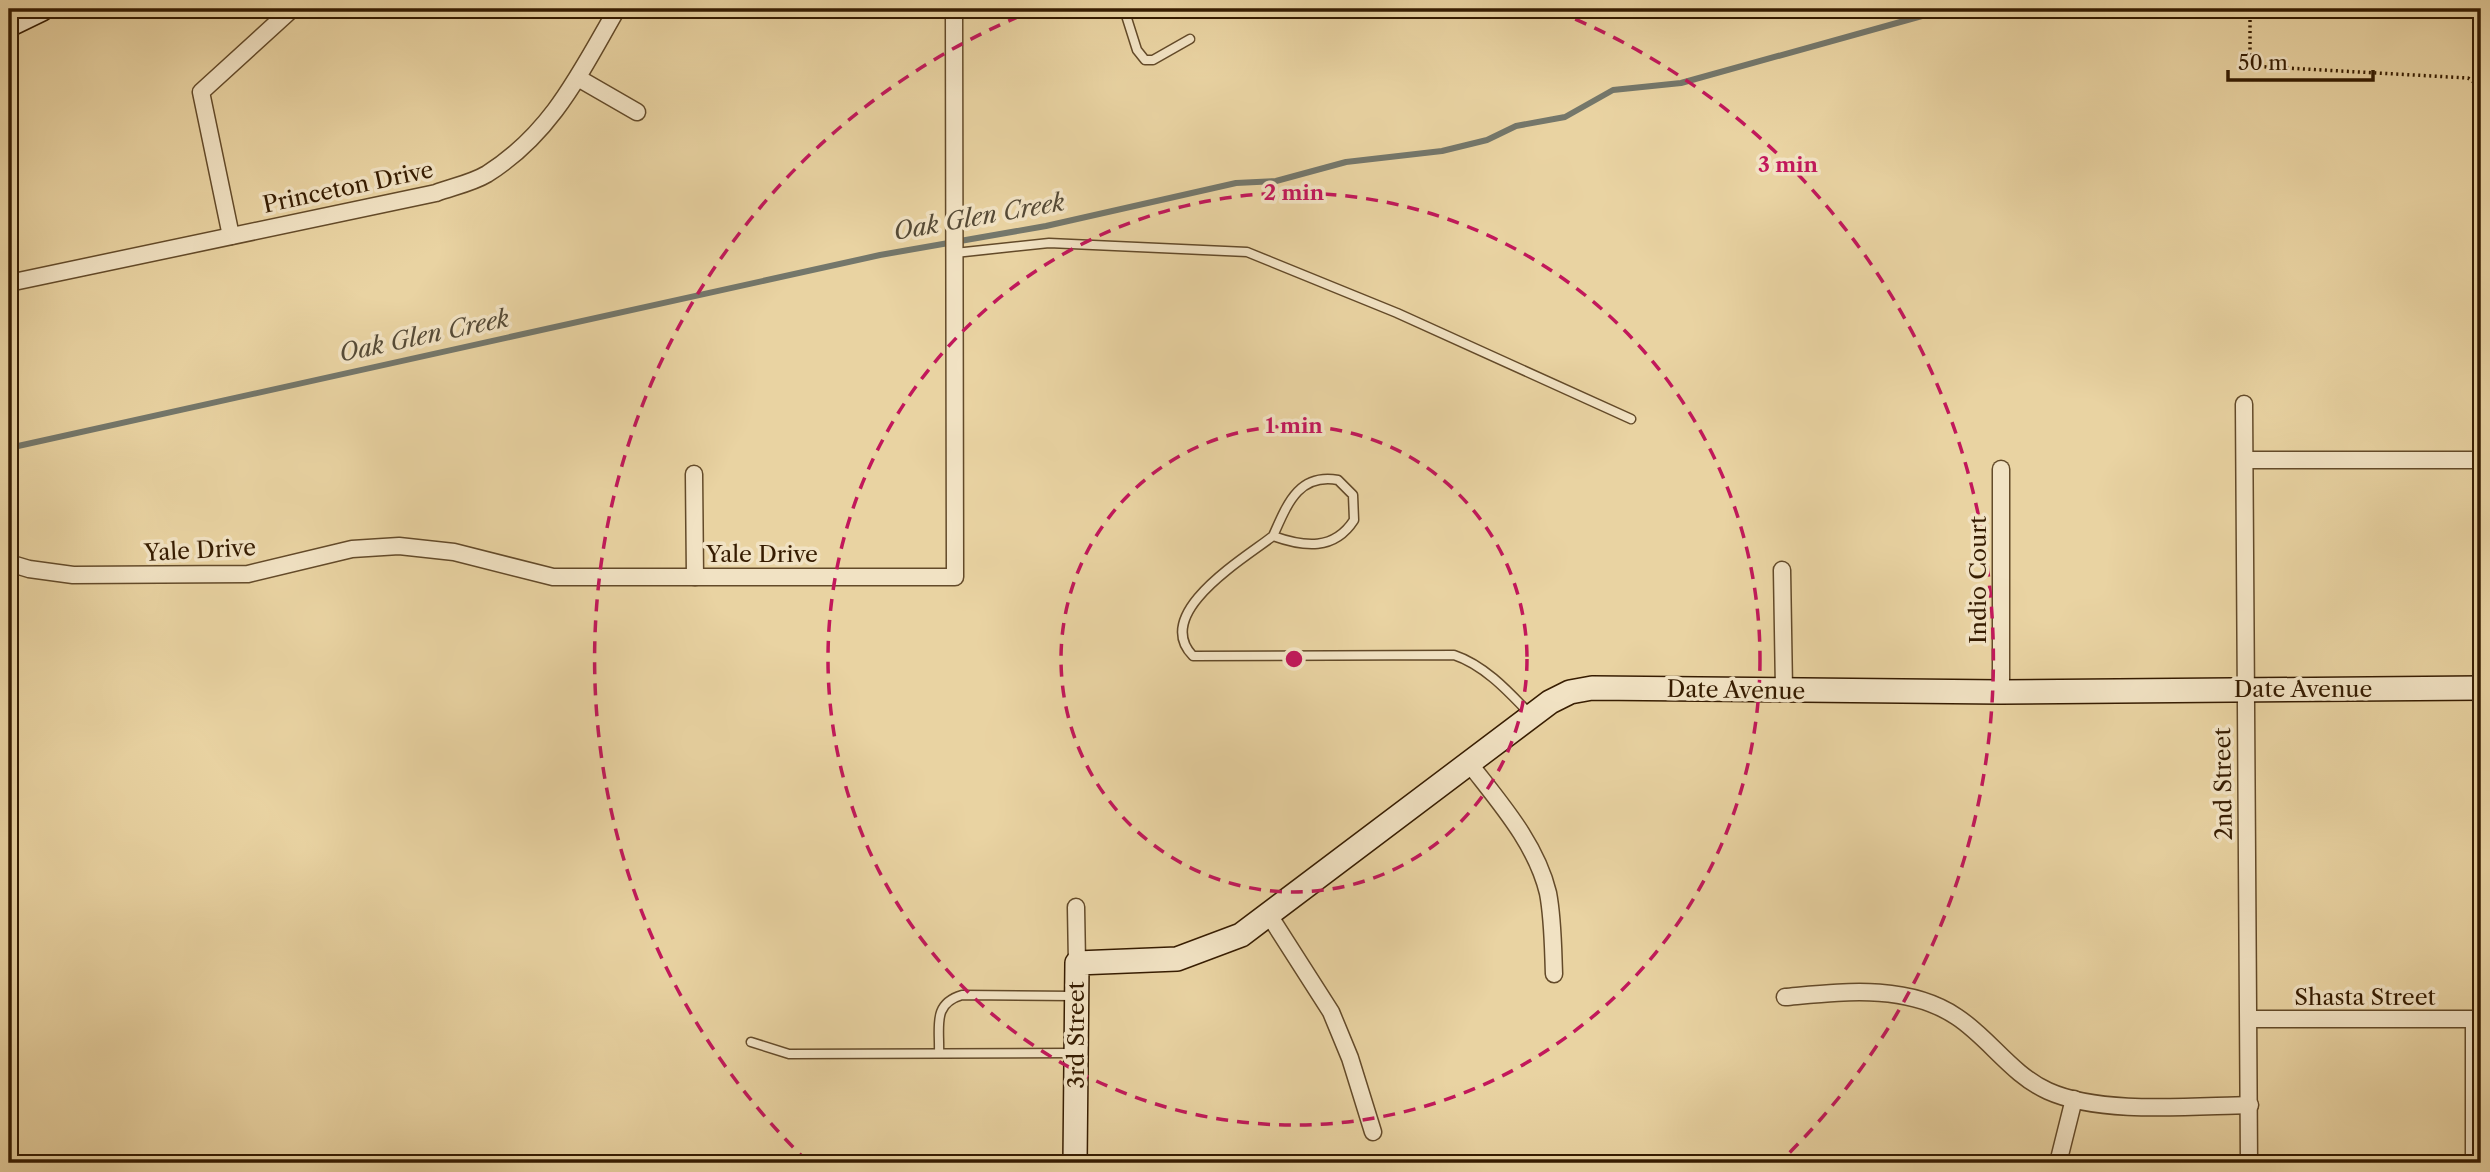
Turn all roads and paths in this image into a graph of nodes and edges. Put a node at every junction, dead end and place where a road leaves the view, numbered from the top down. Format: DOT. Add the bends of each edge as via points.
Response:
graph roads {
  1 [pos="43,9"];
  2 [pos="292,9"];
  3 [pos="617,9"];
  4 [pos="954,9"];
  5 [pos="1124,9"];
  6 [pos="2250,9"];
  7 [pos="9,25"];
  8 [pos="1191,39"];
  9 [pos="578,78"];
  10 [pos="2481,87"];
  11 [pos="637,112"];
  12 [pos="231,236"];
  13 [pos="955,253"];
  14 [pos="9,283"];
  15 [pos="2244,404"];
  16 [pos="1631,419"];
  17 [pos="2245,460"];
  18 [pos="2481,460"];
  19 [pos="2001,469"];
  20 [pos="694,474"];
  21 [pos="1273,536"];
  22 [pos="9,563"];
  23 [pos="1782,570"];
  24 [pos="695,577"];
  25 [pos="2481,688"];
  26 [pos="2245,689"];
  27 [pos="1784,690"];
  28 [pos="2001,692"];
  29 [pos="1531,716"];
  30 [pos="1469,763"];
  31 [pos="1076,907"];
  32 [pos="1269,915"];
  33 [pos="1077,963"];
  34 [pos="1554,974"];
  35 [pos="1077,996"];
  36 [pos="1785,997"];
  37 [pos="2249,1020"];
  38 [pos="2478,1020"];
  39 [pos="751,1042"];
  40 [pos="939,1053"];
  41 [pos="1076,1053"];
  42 [pos="2074,1098"];
  43 [pos="2250,1105"];
  44 [pos="1373,1132"];
  45 [pos="1075,1163"];
  46 [pos="2058,1163"];
  47 [pos="2249,1163"];
  48 [pos="2474,1163"];
  1 -- 7 [label="street"];
  2 -- 12 [label="street" via="201,92"];
  3 -- 9 [label="street, Princeton Drive"];
  4 -- 13 [label="street, Yale Drive"];
  5 -- 8 [label="lane" via="1137,50 1145,60"];
  6 -- 10 [label="path" via="2250,66 2468,78"];
  9 -- 11 [label="street"];
  9 -- 12 [label="street, Princeton Drive" via="566,100 530,141 485,175 436,193"];
  12 -- 14 [label="street, Princeton Drive"];
  13 -- 16 [label="lane" via="1049,243 1247,252 1397,313"];
  13 -- 24 [label="street, Yale Drive" via="955,577"];
  15 -- 17 [label="street, 2nd Street"];
  17 -- 18 [label="street"];
  17 -- 26 [label="street, 2nd Street"];
  19 -- 28 [label="street, Indio Court"];
  20 -- 24 [label="street"];
  21 -- 21 [label="lane" via="1306,545 1335,540 1354,520 1353,495 1338,480 1315,479 1305,484 1288,502"];
  21 -- 29 [label="lane" via="1202,591 1192,604 1183,631 1194,656 1454,655 1472,662"];
  22 -- 24 [label="street, Yale Drive" via="73,575 248,574 352,549 399,545 454,552 553,577"];
  23 -- 27 [label="street"];
  25 -- 26 [label="street, Date Avenue"];
  26 -- 28 [label="street, Date Avenue"];
  26 -- 37 [label="street, 2nd Street"];
  27 -- 28 [label="street, Date Avenue"];
  27 -- 29 [label="street, Date Avenue" via="1592,688 1570,692"];
  29 -- 30 [label="street, Date Avenue"];
  30 -- 32 [label="street, Date Avenue"];
  30 -- 34 [label="street" via="1522,832 1535,860 1547,891"];
  31 -- 33 [label="street, 3rd Street"];
  32 -- 33 [label="street, Date Avenue" via="1241,935 1177,959"];
  32 -- 44 [label="street" via="1331,1012"];
  33 -- 35 [label="street, 3rd Street"];
  35 -- 40 [label="lane" via="961,995 946,1000 941,1009"];
  35 -- 41 [label="street, 3rd Street"];
  36 -- 42 [label="street" via="1900,994 1956,1016 2026,1077 2048,1091"];
  37 -- 38 [label="street, Shasta Street"];
  37 -- 43 [label="street, 2nd Street"];
  38 -- 48 [label="street"];
  39 -- 40 [label="lane" via="789,1054"];
  40 -- 41 [label="lane"];
  41 -- 45 [label="street, 3rd Street"];
  42 -- 43 [label="street" via="2143,1107"];
  42 -- 46 [label="street"];
  43 -- 47 [label="street, 2nd Street"];
}
